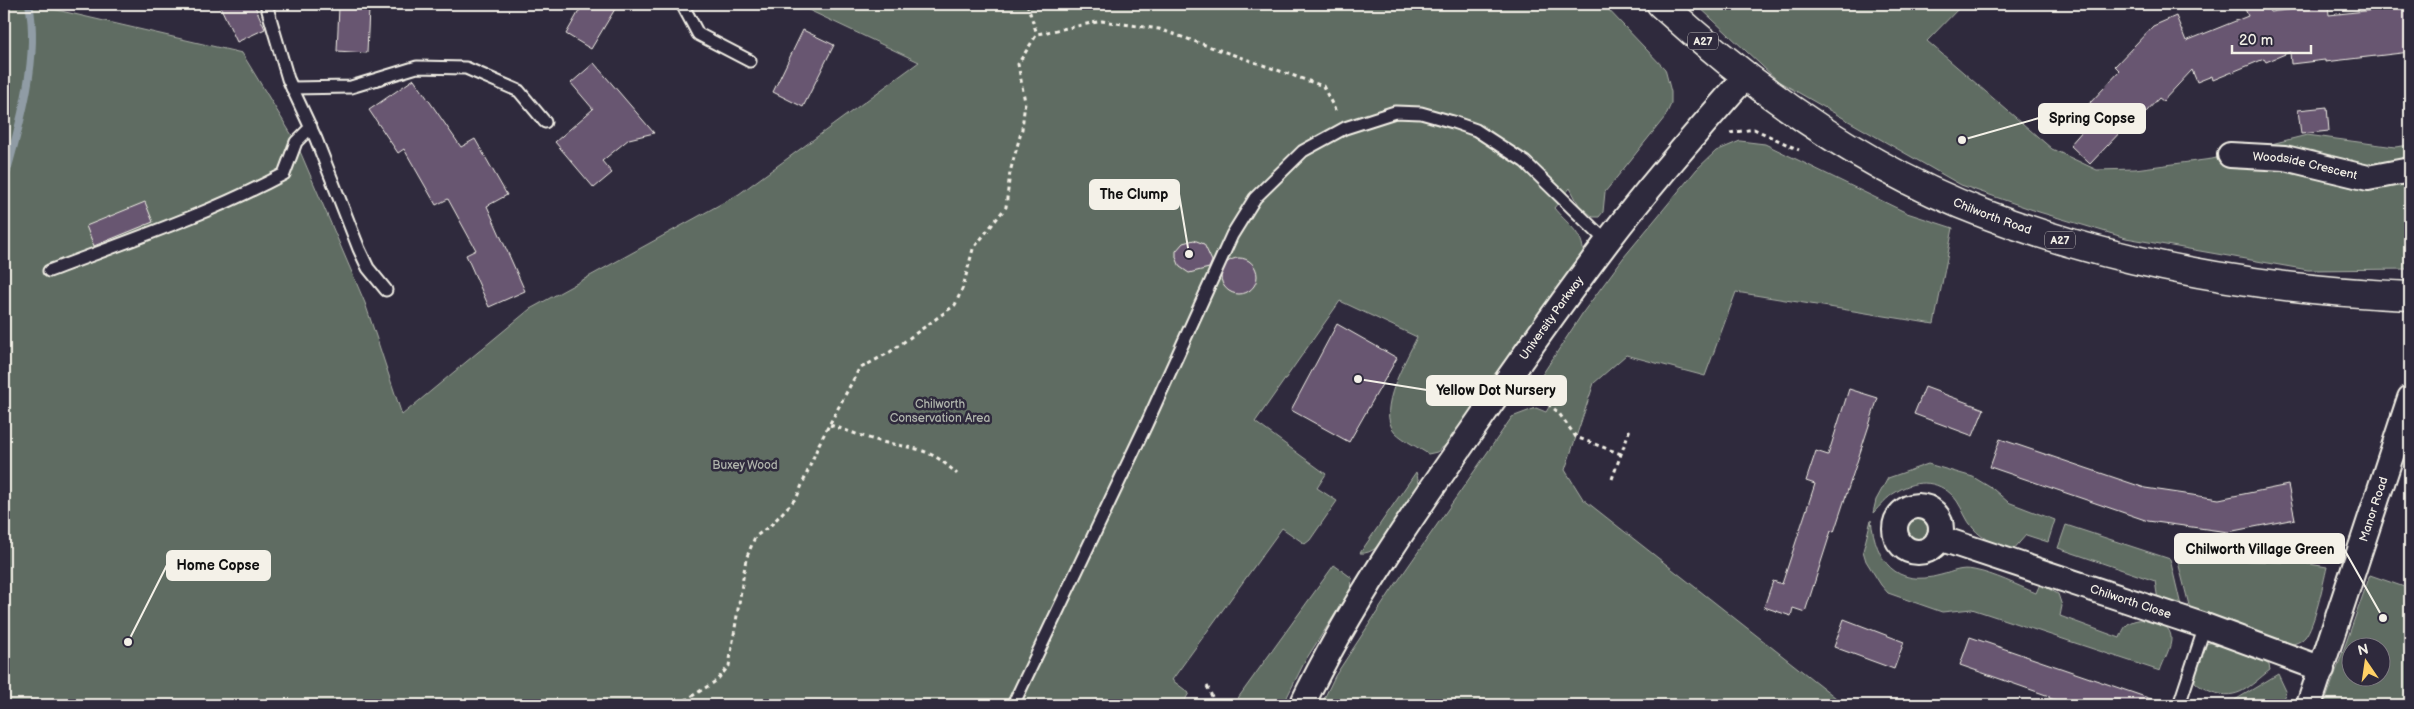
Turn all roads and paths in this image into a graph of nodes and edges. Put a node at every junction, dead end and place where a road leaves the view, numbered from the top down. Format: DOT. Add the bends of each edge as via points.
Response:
graph roads {
  1 [pos="266,4"];
  2 [pos="682,4"];
  3 [pos="1026,4"];
  4 [pos="1661,4"];
  5 [pos="1037,34"];
  6 [pos="750,61"];
  7 [pos="1747,75"];
  8 [pos="292,88"];
  9 [pos="545,122"];
  10 [pos="310,127"];
  11 [pos="1345,128"];
  12 [pos="2230,155"];
  13 [pos="2410,170"];
  14 [pos="1607,242"];
  15 [pos="49,271"];
  16 [pos="386,290"];
  17 [pos="2410,296"];
  18 [pos="1511,375"];
  19 [pos="2410,398"];
  20 [pos="830,425"];
  21 [pos="1630,429"];
  22 [pos="1621,454"];
  23 [pos="957,474"];
  24 [pos="1612,479"];
  25 [pos="1939,538"];
  26 [pos="2204,626"];
  27 [pos="2322,669"];
  28 [pos="1206,686"];
  29 [pos="678,705"];
  30 [pos="1013,705"];
  31 [pos="1216,705"];
  32 [pos="1302,705"];
  33 [pos="2179,705"];
  34 [pos="2309,705"];
  1 -- 8 [label="lane"];
  2 -- 6 [label="lane" via="698,34"];
  3 -- 5 [label="path"];
  4 -- 7 [label="main road, Chilworth Road / A27"];
  5 -- 11 [label="path" via="1102,21 1159,29 1323,86"];
  5 -- 20 [label="path" via="1018,64 1025,102 1006,207 972,249 955,305 890,352 859,369"];
  7 -- 14 [label="street, University Parkway" via="1694,134"];
  7 -- 17 [label="main road, Chilworth Road / A27" via="1823,129 1880,164 1984,214 2032,231 2119,256 2197,273 2260,283"];
  8 -- 9 [label="lane" via="351,87 417,68 466,68 519,91"];
  8 -- 10 [label="lane"];
  10 -- 15 [label="lane" via="296,142 284,174 166,227"];
  10 -- 16 [label="lane" via="358,249"];
  11 -- 14 [label="lane" via="1396,112 1422,113 1476,130 1525,162"];
  11 -- 30 [label="lane" via="1303,151 1255,198 1232,235"];
  12 -- 13 [label="street, Woodside Crescent" via="2285,158 2368,178"];
  14 -- 18 [label="street, University Parkway"];
  18 -- 22 [label="path" via="1558,412 1576,437"];
  18 -- 32 [label="street, University Parkway" via="1372,578 1321,665"];
  19 -- 27 [label="street, Manor Road"];
  20 -- 23 [label="path" via="886,442 917,447 942,460"];
  20 -- 29 [label="path" via="797,497 755,537 746,558 729,666 716,681"];
  21 -- 22 [label="path"];
  22 -- 24 [label="path"];
  25 -- 26 [label="street, Chilworth Close"];
  26 -- 27 [label="street, Chilworth Close"];
  26 -- 33 [label="lane"];
  27 -- 34 [label="street, Manor Road"];
  28 -- 31 [label="path"];
}
